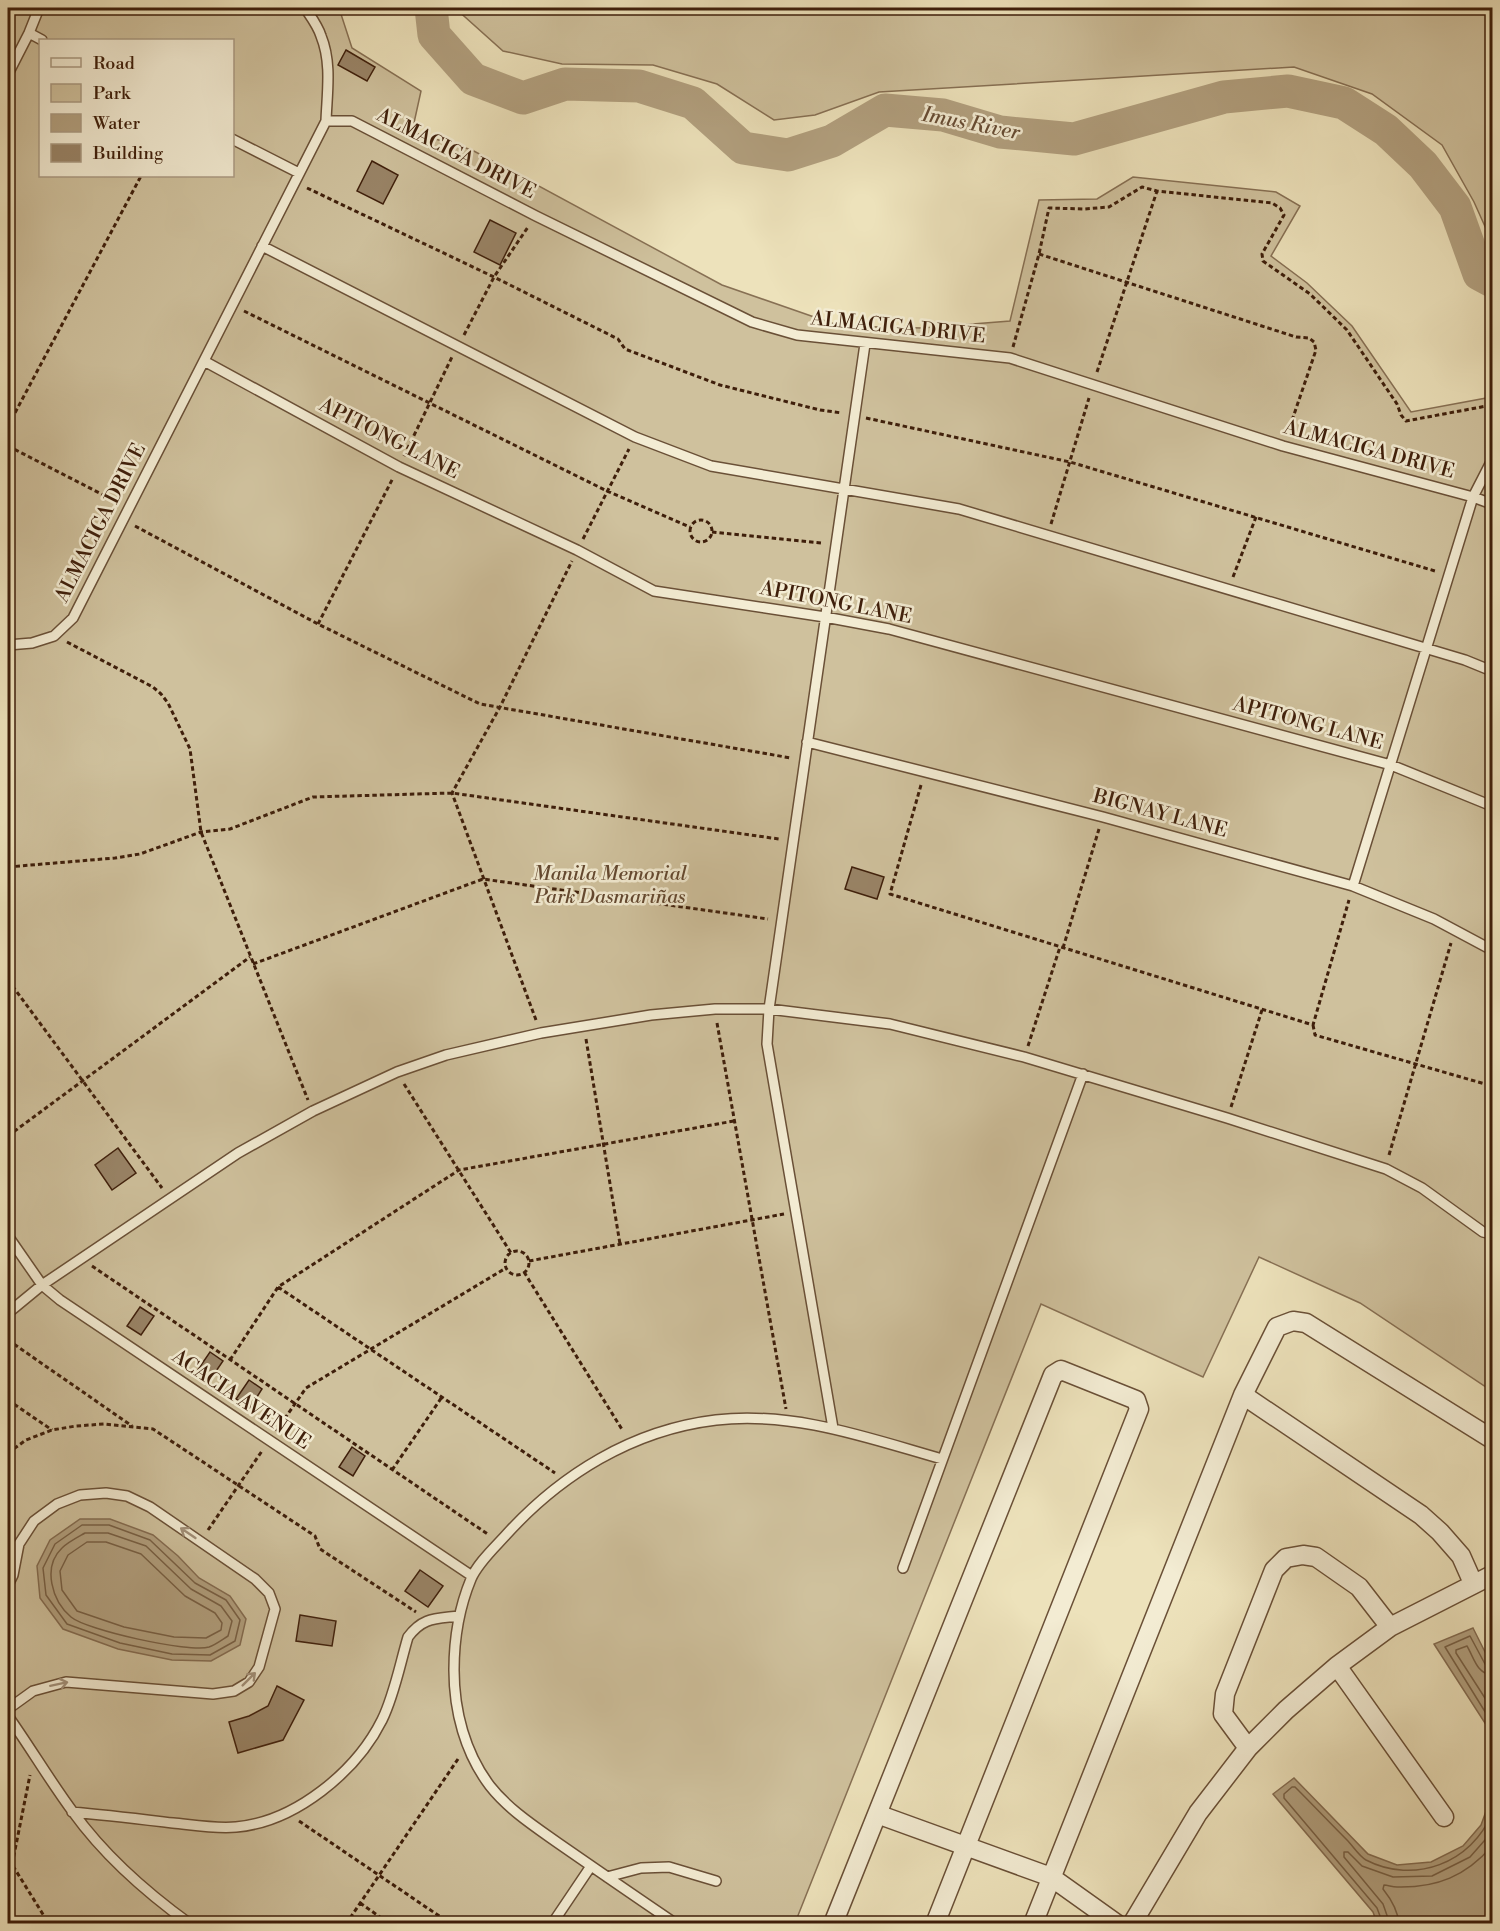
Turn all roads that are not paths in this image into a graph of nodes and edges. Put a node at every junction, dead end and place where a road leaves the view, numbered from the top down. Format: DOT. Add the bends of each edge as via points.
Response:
graph roads {
  1 [pos="39,8"];
  2 [pos="305,8"];
  3 [pos="28,33"];
  4 [pos="40,39"];
  5 [pos="8,74"];
  6 [pos="326,121"];
  7 [pos="234,140"];
  8 [pos="299,173"];
  9 [pos="262,246"];
  10 [pos="865,344"];
  11 [pos="204,361"];
  12 [pos="1492,460"];
  13 [pos="844,489"];
  14 [pos="1473,497"];
  15 [pos="1492,504"];
  16 [pos="825,617"];
  17 [pos="8,645"];
  18 [pos="1427,650"];
  19 [pos="1492,670"];
  20 [pos="807,742"];
  21 [pos="1391,765"];
  22 [pos="1492,806"];
  23 [pos="1353,886"];
  24 [pos="1492,950"];
  25 [pos="769,1009"];
  26 [pos="1083,1074"];
  27 [pos="1492,1234"];
  28 [pos="8,1236"];
  29 [pos="42,1285"];
  30 [pos="8,1313"];
  31 [pos="1243,1395"];
  32 [pos="833,1428"];
  33 [pos="1492,1439"];
  34 [pos="942,1459"];
  35 [pos="903,1568"];
  36 [pos="1492,1575"];
  37 [pos="472,1576"];
  38 [pos="1473,1583"];
  39 [pos="8,1586"];
  40 [pos="459,1616"];
  41 [pos="1390,1627"];
  42 [pos="1337,1666"];
  43 [pos="8,1708"];
  44 [pos="8,1716"];
  45 [pos="1248,1748"];
  46 [pos="72,1812"];
  47 [pos="877,1814"];
  48 [pos="1444,1817"];
  49 [pos="965,1846"];
  50 [pos="591,1866"];
  51 [pos="607,1876"];
  52 [pos="1051,1877"];
  53 [pos="716,1881"];
  54 [pos="190,1923"];
  55 [pos="552,1923"];
  56 [pos="676,1923"];
  57 [pos="833,1923"];
  58 [pos="935,1923"];
  59 [pos="1033,1923"];
  60 [pos="1117,1923"];
  61 [pos="1132,1923"];
  1 -- 3 [label="lane"];
  2 -- 6 [label="lane, ALMACIGA DRIVE" via="326,48"];
  3 -- 4 [label="lane"];
  3 -- 5 [label="lane"];
  6 -- 8 [label="lane, ALMACIGA DRIVE"];
  6 -- 10 [label="lane, ALMACIGA DRIVE" via="352,121 752,322 797,335"];
  7 -- 8 [label="lane"];
  8 -- 9 [label="lane, ALMACIGA DRIVE"];
  9 -- 11 [label="lane, ALMACIGA DRIVE"];
  9 -- 13 [label="lane" via="671,452 711,466"];
  10 -- 13 [label="lane"];
  10 -- 14 [label="lane, ALMACIGA DRIVE" via="1010,358 1284,446"];
  11 -- 16 [label="lane, APITONG LANE" via="399,467 577,550 654,591"];
  11 -- 17 [label="lane, ALMACIGA DRIVE" via="73,618 54,636"];
  12 -- 14 [label="lane"];
  13 -- 16 [label="lane"];
  13 -- 18 [label="lane" via="959,509"];
  14 -- 15 [label="lane, ALMACIGA DRIVE"];
  14 -- 18 [label="lane"];
  16 -- 20 [label="lane"];
  16 -- 21 [label="lane, APITONG LANE" via="890,629"];
  18 -- 19 [label="lane"];
  18 -- 21 [label="lane"];
  20 -- 23 [label="lane, BIGNAY LANE"];
  20 -- 25 [label="lane"];
  21 -- 22 [label="lane, APITONG LANE"];
  21 -- 23 [label="lane"];
  23 -- 24 [label="lane, BIGNAY LANE"];
  25 -- 26 [label="lane" via="890,1024"];
  25 -- 29 [label="lane" via="715,1009 583,1025 446,1055 397,1072 313,1111 238,1153"];
  25 -- 32 [label="lane" via="767,1044"];
  26 -- 27 [label="lane" via="1385,1169"];
  26 -- 34 [label="lane"];
  28 -- 29 [label="lane, ACACIA AVENUE"];
  29 -- 30 [label="lane"];
  29 -- 37 [label="lane, ACACIA AVENUE"];
  31 -- 33 [label="street" via="1277,1327 1293,1321 1306,1323"];
  31 -- 38 [label="street" via="1421,1515 1461,1556"];
  31 -- 52 [label="street"];
  32 -- 34 [label="lane"];
  32 -- 37 [label="lane" via="788,1420 716,1420 683,1426 631,1444 565,1480 528,1511"];
  34 -- 35 [label="lane"];
  36 -- 38 [label="street"];
  37 -- 40 [label="lane"];
  38 -- 41 [label="street"];
  43 -- 39 [label="lane, one-way" via="33,1690 66,1682 213,1694 234,1691 249,1682 259,1667 275,1609 270,1593 255,1579 150,1507 106,1492 80,1495 57,1504 34,1521 19,1544"];
  40 -- 46 [label="lane" via="427,1620 416,1626 408,1637 382,1720 363,1748 318,1794 288,1813 235,1828"];
  40 -- 50 [label="lane" via="454,1697 467,1745 490,1786 508,1804"];
  41 -- 42 [label="street"];
  41 -- 45 [label="street" via="1359,1587 1316,1557 1286,1558 1274,1570 1225,1694 1223,1714"];
  42 -- 45 [label="street"];
  42 -- 48 [label="street"];
  44 -- 46 [label="lane"];
  45 -- 61 [label="street" via="1198,1813"];
  46 -- 54 [label="lane" via="137,1881"];
  47 -- 49 [label="street"];
  47 -- 49 [label="street" via="1053,1375 1060,1370 1136,1400 1139,1409"];
  47 -- 57 [label="street"];
  49 -- 52 [label="street"];
  49 -- 58 [label="street"];
  50 -- 51 [label="lane"];
  50 -- 55 [label="lane"];
  51 -- 53 [label="lane" via="641,1868 669,1867"];
  51 -- 56 [label="lane"];
  52 -- 59 [label="street"];
  52 -- 60 [label="street"];
}
